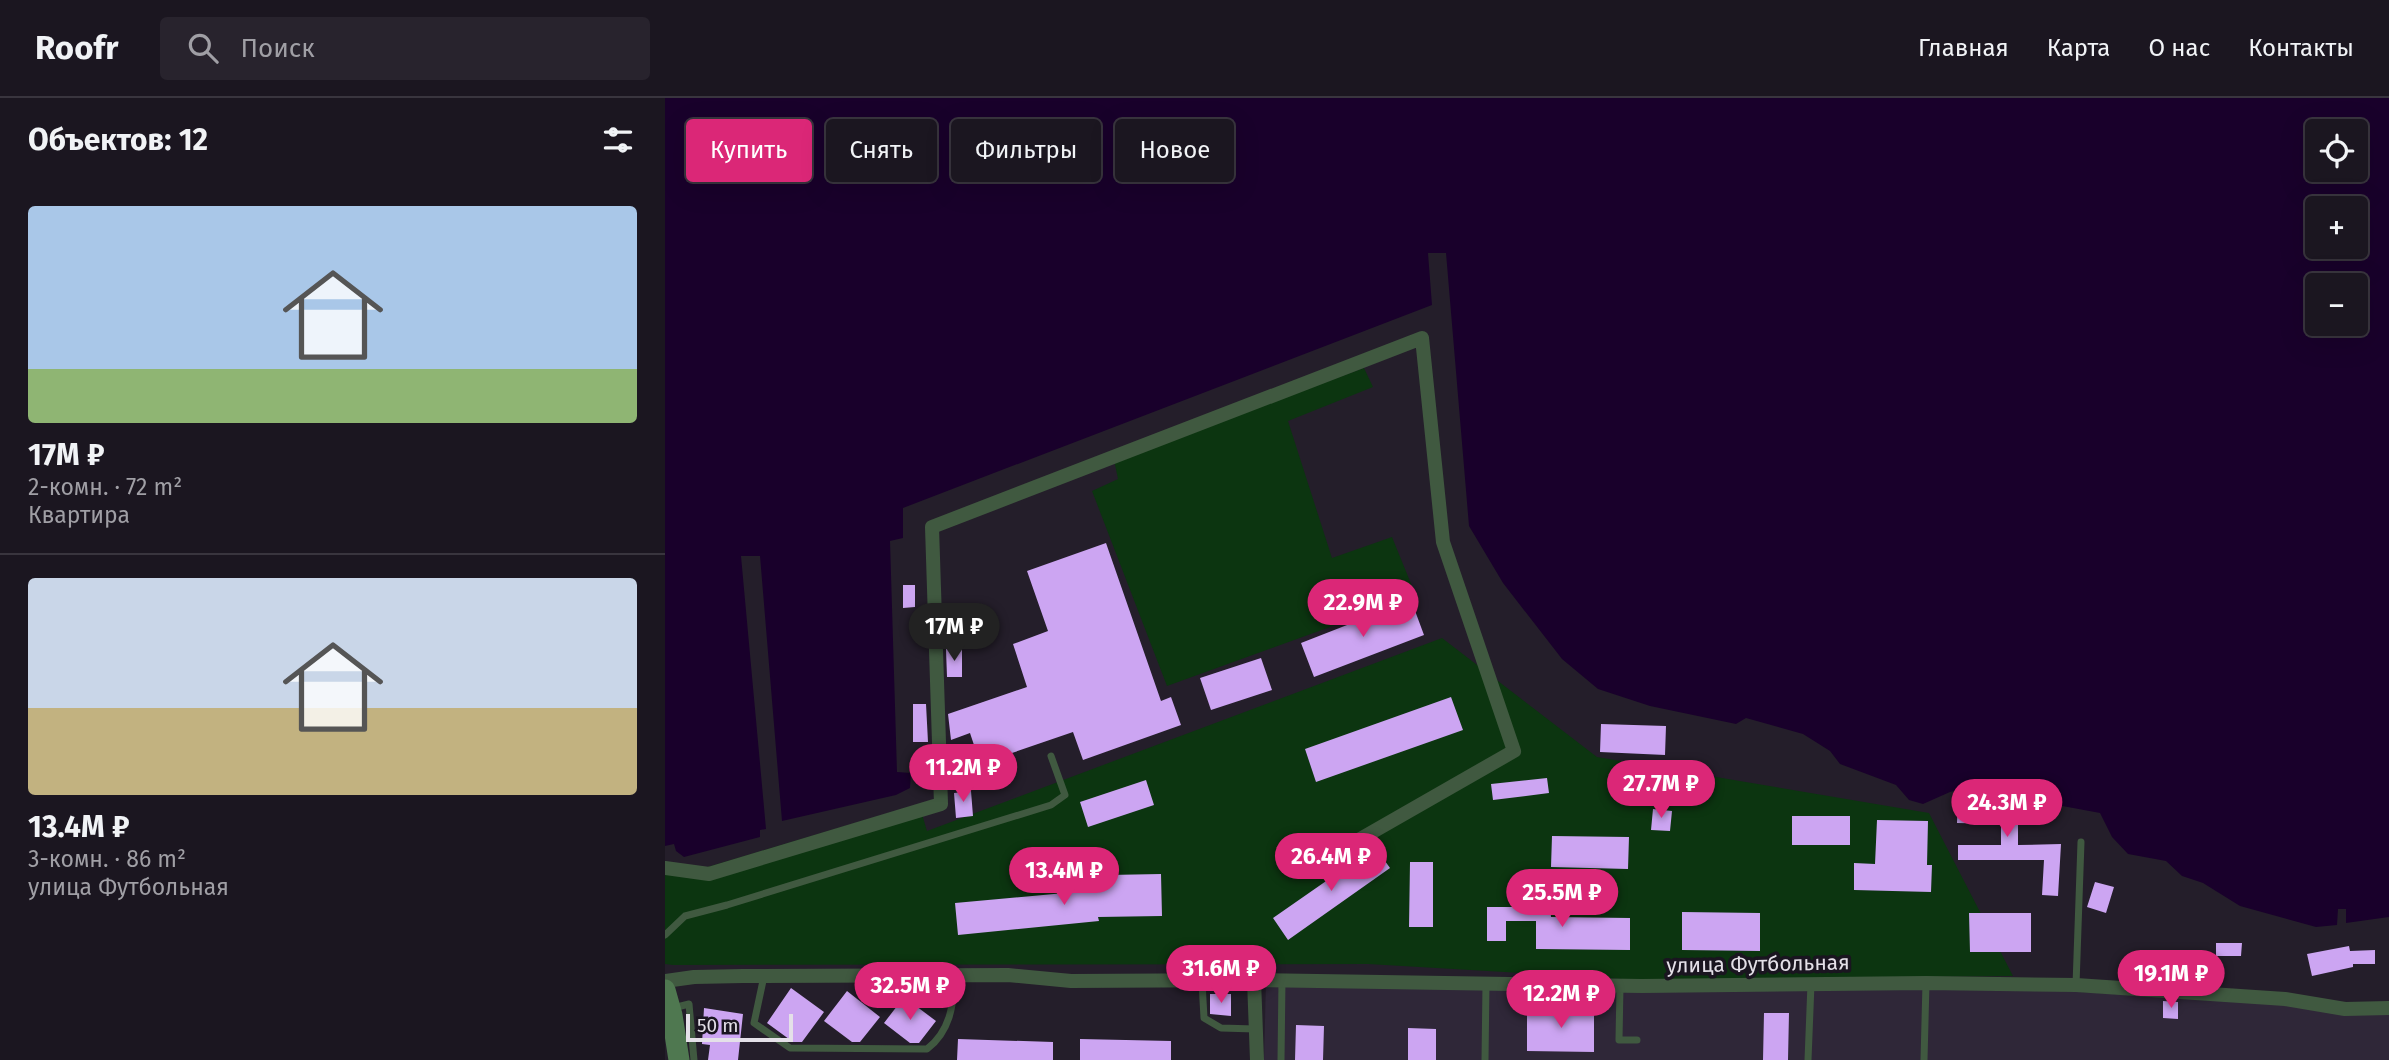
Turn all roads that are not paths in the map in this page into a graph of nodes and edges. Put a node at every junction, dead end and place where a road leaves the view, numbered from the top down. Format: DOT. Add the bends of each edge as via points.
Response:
graph roads {
  1 [pos="1051,756"];
  2 [pos="2081,842"];
  3 [pos="1320,862"];
  4 [pos="665,868"];
  5 [pos="665,935"];
  6 [pos="956,975"];
  7 [pos="764,976"];
  8 [pos="1254,980"];
  9 [pos="1282,980"];
  10 [pos="665,981"];
  11 [pos="1202,982"];
  12 [pos="1926,983"];
  13 [pos="1486,984"];
  14 [pos="1811,984"];
  15 [pos="2076,985"];
  16 [pos="1619,986"];
  17 [pos="668,999"];
  18 [pos="2389,1008"];
  19 [pos="1256,1029"];
  20 [pos="1637,1040"];
  21 [pos="679,1060"];
  22 [pos="694,1060"];
  23 [pos="1257,1060"];
  24 [pos="1281,1060"];
  25 [pos="1485,1060"];
  26 [pos="1808,1060"];
  27 [pos="1924,1060"];
  1 -- 5 [label="lane" via="1065,795 1051,806 684,916"];
  2 -- 15 [label="lane"];
  3 -- 4 [label="street" via="1514,751 1443,542 1422,338 932,527 941,804 709,874"];
  6 -- 7 [label="street, улица Футбольная"];
  6 -- 7 [label="lane" via="946,1029 927,1049 790,1048 754,1023"];
  6 -- 11 [label="street, улица Футбольная"];
  7 -- 10 [label="street, улица Футбольная"];
  8 -- 9 [label="street, улица Футбольная"];
  8 -- 11 [label="street, улица Футбольная"];
  8 -- 19 [label="street"];
  9 -- 13 [label="street, улица Футбольная"];
  9 -- 24 [label="lane"];
  11 -- 19 [label="lane" via="1204,1017 1221,1028"];
  12 -- 14 [label="street, улица Футбольная"];
  12 -- 15 [label="street, улица Футбольная"];
  12 -- 27 [label="lane"];
  13 -- 16 [label="street, улица Футбольная"];
  13 -- 25 [label="lane"];
  14 -- 16 [label="street, улица Футбольная"];
  14 -- 26 [label="lane"];
  15 -- 18 [label="street, улица Футбольная" via="2285,999 2345,1009"];
  16 -- 20 [label="lane" via="1619,1040"];
  17 -- 21 [label="main road"];
  17 -- 22 [label="lane" via="689,1004"];
  19 -- 23 [label="street"];
}
